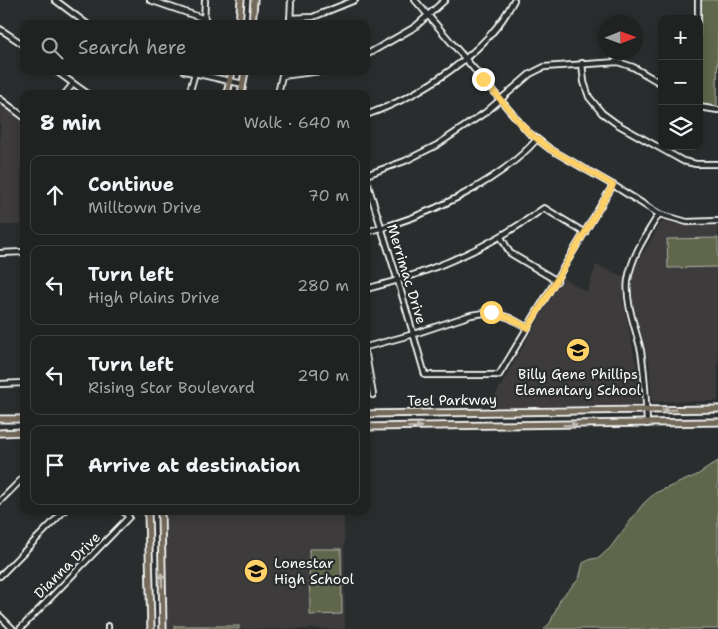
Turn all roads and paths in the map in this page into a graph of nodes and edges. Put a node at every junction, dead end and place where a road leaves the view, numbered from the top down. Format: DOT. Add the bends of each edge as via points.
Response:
graph roads {
  1 [pos="55,0"];
  2 [pos="150,0"];
  3 [pos="205,0"];
  4 [pos="241,0"];
  5 [pos="254,0"];
  6 [pos="291,0"];
  7 [pos="355,0"];
  8 [pos="414,0"];
  9 [pos="445,0"];
  10 [pos="514,0"];
  11 [pos="698,0"];
  12 [pos="698,15"];
  13 [pos="428,16"];
  14 [pos="82,20"];
  15 [pos="201,20"];
  16 [pos="204,20"];
  17 [pos="239,20"];
  18 [pos="252,20"];
  19 [pos="290,20"];
  20 [pos="296,20"];
  21 [pos="0,29"];
  22 [pos="20,42"];
  23 [pos="370,53"];
  24 [pos="464,58"];
  25 [pos="582,63"];
  26 [pos="61,75"];
  27 [pos="194,75"];
  28 [pos="207,75"];
  29 [pos="231,75"];
  30 [pos="245,75"];
  31 [pos="282,75"];
  32 [pos="230,81"];
  33 [pos="658,82"];
  34 [pos="73,84"];
  35 [pos="243,84"];
  36 [pos="69,90"];
  37 [pos="82,90"];
  38 [pos="190,90"];
  39 [pos="228,90"];
  40 [pos="242,90"];
  41 [pos="279,90"];
  42 [pos="0,99"];
  43 [pos="500,100"];
  44 [pos="703,108"];
  45 [pos="718,110"];
  46 [pos="20,114"];
  47 [pos="370,114"];
  48 [pos="537,139"];
  49 [pos="718,164"];
  50 [pos="370,174"];
  51 [pos="613,185"];
  52 [pos="370,191"];
  53 [pos="659,214"];
  54 [pos="718,221"];
  55 [pos="382,228"];
  56 [pos="370,231"];
  57 [pos="585,234"];
  58 [pos="501,238"];
  59 [pos="20,252"];
  60 [pos="0,253"];
  61 [pos="398,281"];
  62 [pos="557,281"];
  63 [pos="370,288"];
  64 [pos="528,328"];
  65 [pos="414,334"];
  66 [pos="370,345"];
  67 [pos="370,378"];
  68 [pos="20,383"];
  69 [pos="0,384"];
  70 [pos="373,395"];
  71 [pos="718,409"];
  72 [pos="646,411"];
  73 [pos="521,412"];
  74 [pos="370,414"];
  75 [pos="0,419"];
  76 [pos="20,419"];
  77 [pos="718,422"];
  78 [pos="647,424"];
  79 [pos="522,425"];
  80 [pos="370,427"];
  81 [pos="20,432"];
  82 [pos="0,433"];
  83 [pos="20,482"];
  84 [pos="0,501"];
  85 [pos="60,515"];
  86 [pos="127,515"];
  87 [pos="148,515"];
  88 [pos="161,515"];
  89 [pos="161,519"];
  90 [pos="148,520"];
  91 [pos="0,576"];
  92 [pos="0,616"];
  93 [pos="151,626"];
  94 [pos="163,626"];
  95 [pos="13,629"];
  96 [pos="20,629"];
  1 -- 14 [label="street"];
  2 -- 15 [label="street"];
  3 -- 16 [label="street"];
  4 -- 17 [label="main road"];
  5 -- 18 [label="main road"];
  6 -- 19 [label="street"];
  7 -- 20 [label="street" via="313,17"];
  8 -- 13 [label="street"];
  9 -- 13 [label="street"];
  10 -- 24 [label="street" via="492,31"];
  11 -- 12 [label="street"];
  13 -- 23 [label="street" via="403,35"];
  13 -- 24 [label="street"];
  21 -- 22 [label="street"];
  24 -- 43 [label="street"];
  24 -- 47 [label="street" via="412,95"];
  25 -- 33 [label="street" via="625,64"];
  25 -- 43 [label="street" via="544,66"];
  25 -- 49 [label="street" via="589,97 610,119 683,161"];
  26 -- 34 [label="street"];
  27 -- 38 [label="street"];
  28 -- 32 [label="street"];
  29 -- 32 [label="main road"];
  30 -- 35 [label="main road"];
  31 -- 41 [label="street"];
  32 -- 35 [label="street"];
  32 -- 39 [label="main road"];
  34 -- 36 [label="street"];
  34 -- 37 [label="street"];
  35 -- 40 [label="main road"];
  42 -- 46 [label="street"];
  43 -- 48 [label="street"];
  43 -- 50 [label="street" via="437,145"];
  44 -- 45 [label="street"];
  48 -- 51 [label="street"];
  48 -- 55 [label="street" via="525,152 477,186 431,210"];
  51 -- 53 [label="street"];
  51 -- 57 [label="street"];
  52 -- 55 [label="street, Merrimac Drive"];
  53 -- 54 [label="street" via="687,222"];
  53 -- 72 [label="street" via="638,246 628,281 630,308 641,354"];
  55 -- 56 [label="street"];
  55 -- 61 [label="street, Merrimac Drive"];
  57 -- 58 [label="street" via="544,208"];
  57 -- 62 [label="street"];
  58 -- 61 [label="street"];
  58 -- 62 [label="street" via="510,253"];
  59 -- 60 [label="street"];
  61 -- 63 [label="street"];
  61 -- 65 [label="street, Merrimac Drive"];
  62 -- 64 [label="street"];
  64 -- 65 [label="street" via="491,312"];
  64 -- 65 [label="street, Merrimac Drive" via="499,375 425,375"];
  65 -- 66 [label="street"];
  67 -- 70 [label="street"];
  68 -- 69 [label="street"];
  71 -- 72 [label="main road, Teel Parkway, one-way"];
  72 -- 73 [label="main road, Teel Parkway"];
  72 -- 78 [label="street"];
  73 -- 74 [label="main road, Teel Parkway"];
  73 -- 79 [label="main road"];
  75 -- 76 [label="main road"];
  77 -- 78 [label="main road, Teel Parkway"];
  79 -- 78 [label="main road, Teel Parkway, one-way"];
  80 -- 79 [label="main road, Teel Parkway, one-way"];
  81 -- 82 [label="main road"];
  83 -- 84 [label="street"];
  85 -- 91 [label="street"];
  86 -- 96 [label="street, Dianna Drive" via="129,517"];
  87 -- 90 [label="main road"];
  88 -- 89 [label="main road"];
  89 -- 90 [label="main road"];
  94 -- 89 [label="main road, one-way"];
  90 -- 93 [label="main road"];
  92 -- 95 [label="street"];
  93 -- 94 [label="main road"];
}
